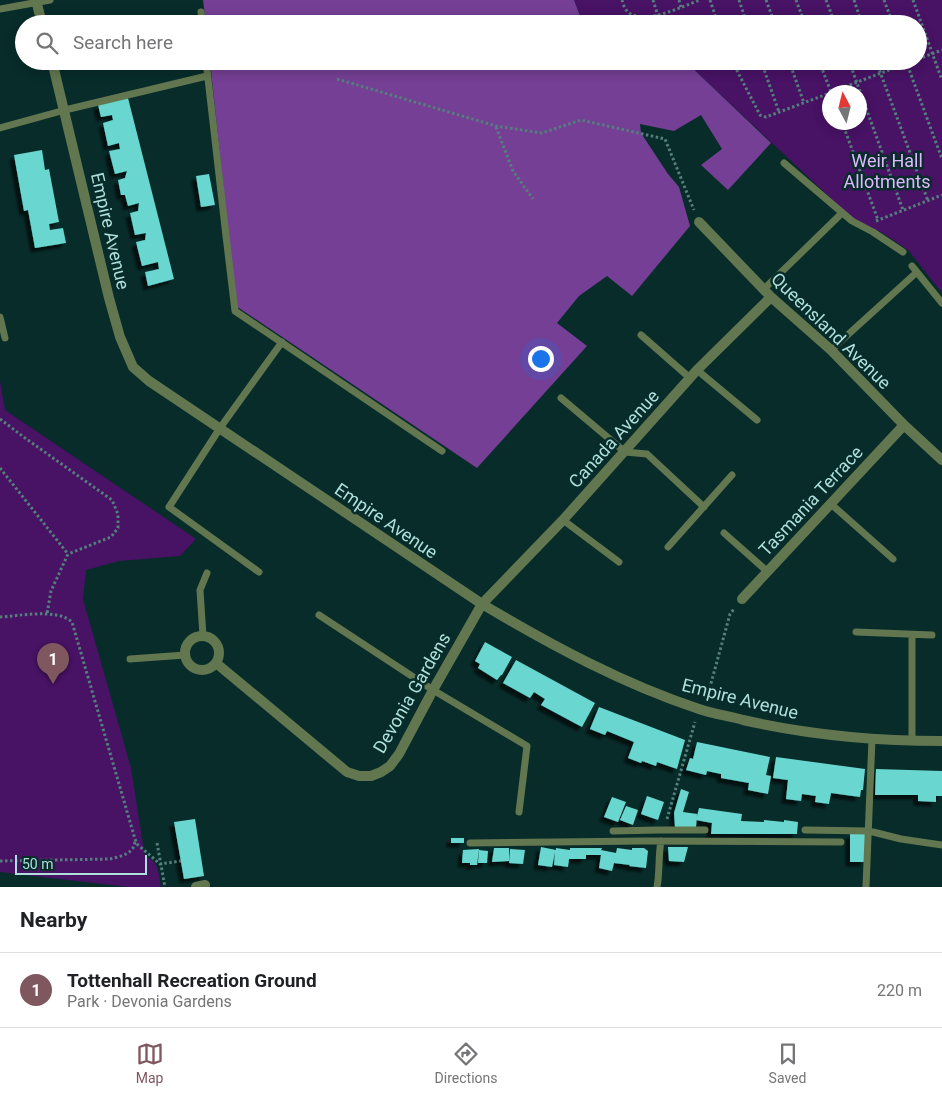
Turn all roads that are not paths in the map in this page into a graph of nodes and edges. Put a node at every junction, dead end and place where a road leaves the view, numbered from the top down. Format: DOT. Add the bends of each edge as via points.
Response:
graph roads {
  1 [pos="50,0"];
  2 [pos="36,1"];
  3 [pos="0,9"];
  4 [pos="40,15"];
  5 [pos="54,70"];
  6 [pos="207,70"];
  7 [pos="208,76"];
  8 [pos="64,110"];
  9 [pos="0,128"];
  10 [pos="784,162"];
  11 [pos="842,213"];
  12 [pos="699,222"];
  13 [pos="903,252"];
  14 [pos="768,293"];
  15 [pos="942,303"];
  16 [pos="0,317"];
  17 [pos="641,335"];
  18 [pos="5,338"];
  19 [pos="282,342"];
  20 [pos="831,350"];
  21 [pos="697,370"];
  22 [pos="690,378"];
  23 [pos="561,398"];
  24 [pos="757,420"];
  25 [pos="904,426"];
  26 [pos="220,428"];
  27 [pos="442,450"];
  28 [pos="625,452"];
  29 [pos="942,460"];
  30 [pos="732,475"];
  31 [pos="831,504"];
  32 [pos="704,507"];
  33 [pos="563,520"];
  34 [pos="724,533"];
  35 [pos="668,547"];
  36 [pos="893,560"];
  37 [pos="619,562"];
  38 [pos="259,572"];
  39 [pos="768,572"];
  40 [pos="207,573"];
  41 [pos="742,599"];
  42 [pos="482,604"];
  43 [pos="319,615"];
  44 [pos="856,632"];
  45 [pos="912,635"];
  46 [pos="932,635"];
  47 [pos="203,636"];
  48 [pos="185,655"];
  49 [pos="130,659"];
  50 [pos="216,663"];
  51 [pos="433,690"];
  52 [pos="872,739"];
  53 [pos="912,741"];
  54 [pos="942,742"];
  55 [pos="519,812"];
  56 [pos="705,830"];
  57 [pos="804,830"];
  58 [pos="613,831"];
  59 [pos="869,832"];
  60 [pos="661,841"];
  61 [pos="841,842"];
  62 [pos="470,844"];
  63 [pos="942,845"];
  64 [pos="658,887"];
  65 [pos="866,887"];
  1 -- 2 [label="lane"];
  2 -- 3 [label="lane"];
  2 -- 4 [label="street"];
  5 -- 8 [label="street, Empire Avenue"];
  6 -- 7 [label="lane"];
  7 -- 8 [label="lane"];
  7 -- 19 [label="lane" via="235,311"];
  8 -- 9 [label="lane"];
  8 -- 26 [label="street, Empire Avenue" via="109,298 133,367"];
  10 -- 11 [label="lane"];
  11 -- 13 [label="lane"];
  11 -- 14 [label="lane"];
  12 -- 14 [label="street, Queensland Avenue"];
  14 -- 20 [label="street, Queensland Avenue"];
  14 -- 21 [label="street, Canada Avenue"];
  15 -- 20 [label="lane" via="914,269"];
  16 -- 18 [label="lane"];
  17 -- 22 [label="lane"];
  19 -- 26 [label="lane"];
  19 -- 27 [label="lane"];
  20 -- 25 [label="street, Queensland Avenue"];
  21 -- 22 [label="street, Canada Avenue"];
  21 -- 24 [label="lane"];
  22 -- 28 [label="street, Canada Avenue"];
  23 -- 28 [label="lane"];
  25 -- 29 [label="street, Queensland Avenue"];
  25 -- 31 [label="street, Tasmania Terrace"];
  26 -- 38 [label="lane" via="169,507"];
  26 -- 42 [label="street, Empire Avenue"];
  28 -- 32 [label="lane" via="647,454"];
  28 -- 33 [label="street, Canada Avenue"];
  30 -- 32 [label="lane"];
  31 -- 36 [label="lane"];
  31 -- 39 [label="street, Tasmania Terrace"];
  32 -- 35 [label="lane"];
  33 -- 37 [label="lane"];
  33 -- 42 [label="street, Canada Avenue"];
  34 -- 39 [label="lane"];
  39 -- 41 [label="street, Tasmania Terrace"];
  40 -- 47 [label="lane" via="200,590"];
  42 -- 51 [label="street, Devonia Gardens"];
  42 -- 52 [label="street, Empire Avenue" via="594,666 701,710 777,728"];
  43 -- 51 [label="lane"];
  44 -- 45 [label="lane"];
  45 -- 46 [label="lane"];
  45 -- 53 [label="lane"];
  47 -- 48 [label="street" via="188,643"];
  47 -- 50 [label="street" via="214,640 218,647 220,652"];
  48 -- 49 [label="lane"];
  48 -- 50 [label="street" via="189,663 198,669 210,668"];
  50 -- 51 [label="street, Devonia Gardens" via="347,772 359,776 371,776 390,766"];
  51 -- 55 [label="lane" via="526,746"];
  52 -- 53 [label="street, Empire Avenue"];
  52 -- 59 [label="lane"];
  53 -- 54 [label="street, Empire Avenue"];
  56 -- 58 [label="lane"];
  57 -- 59 [label="lane"];
  59 -- 63 [label="lane"];
  59 -- 65 [label="lane"];
  60 -- 61 [label="lane"];
  60 -- 62 [label="lane"];
  60 -- 64 [label="lane"];
}
